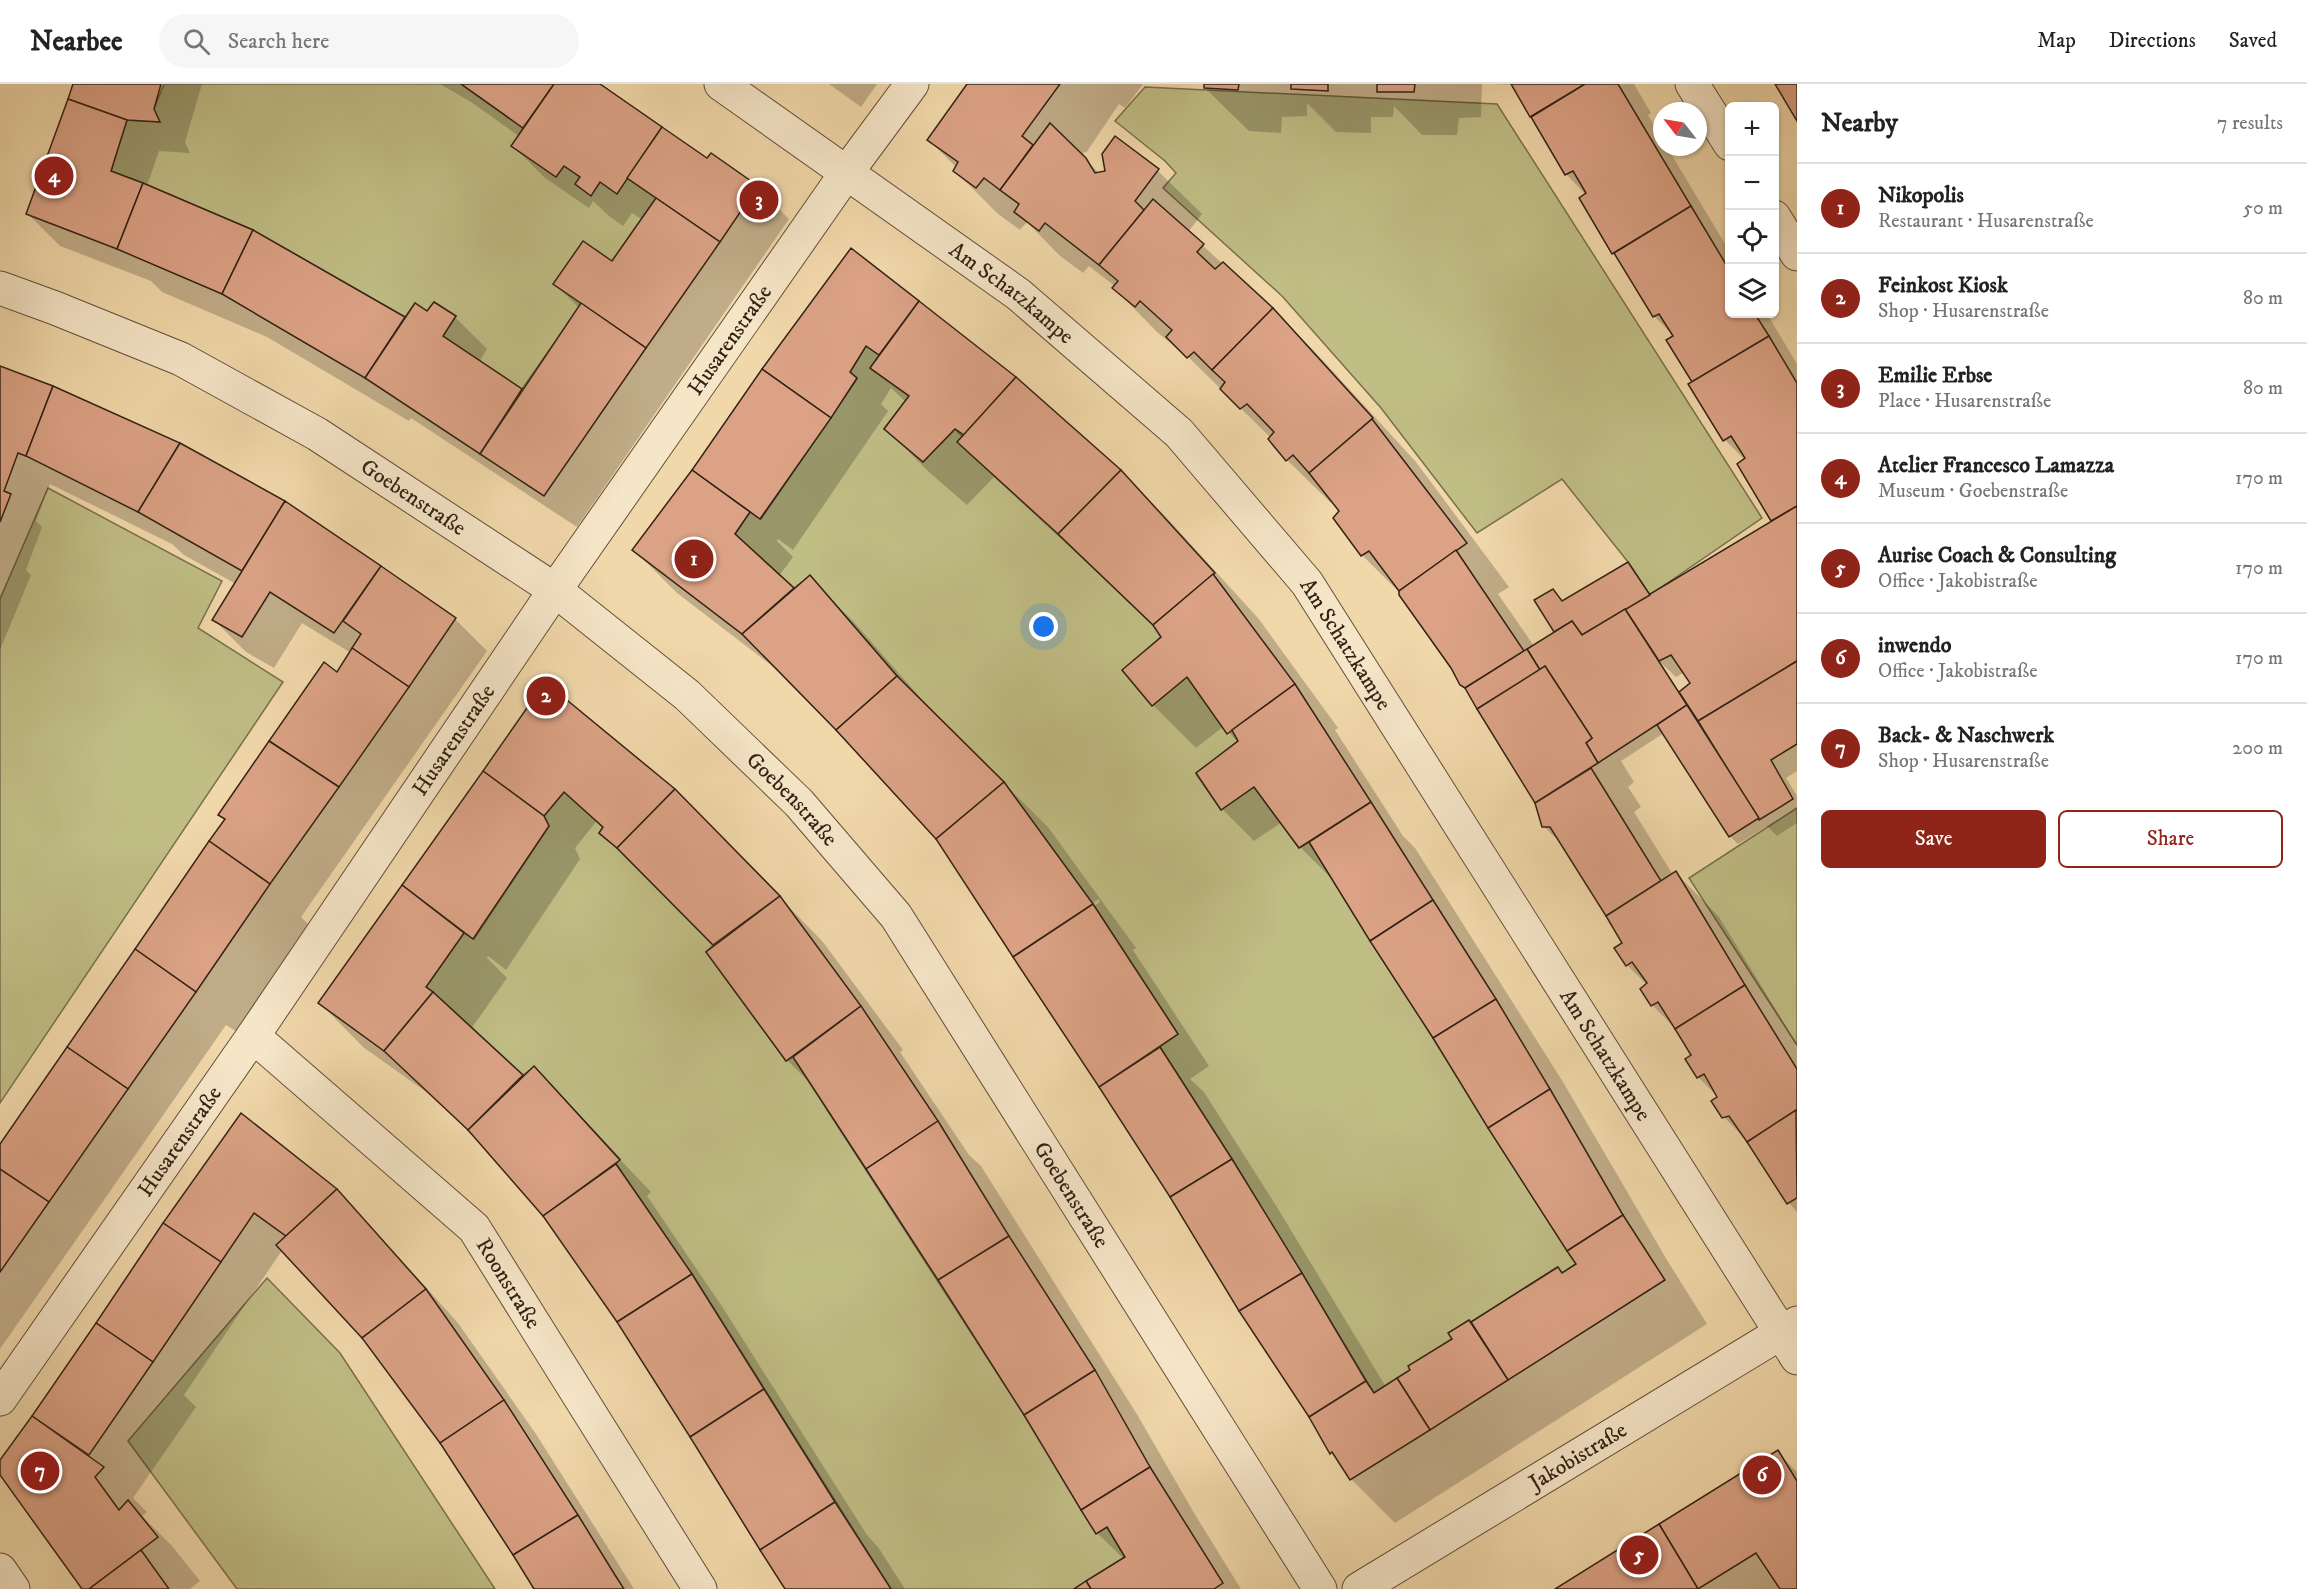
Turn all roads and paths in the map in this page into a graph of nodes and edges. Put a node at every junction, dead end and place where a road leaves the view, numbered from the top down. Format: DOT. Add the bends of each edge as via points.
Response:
graph roads {
  1 [pos="722,84"];
  2 [pos="912,84"];
  3 [pos="1692,84"];
  4 [pos="1725,136"];
  5 [pos="847,172"];
  6 [pos="1797,200"];
  7 [pos="1779,212"];
  8 [pos="1779,223"];
  9 [pos="1797,254"];
  10 [pos="0,288"];
  11 [pos="555,590"];
  12 [pos="253,1036"];
  13 [pos="1792,1338"];
  14 [pos="0,1399"];
  15 [pos="0,1570"];
  16 [pos="13,1589"];
  17 [pos="700,1589"];
  18 [pos="1320,1589"];
  19 [pos="1359,1589"];
  1 -- 5 [label="street, Am Schatzkampe"];
  2 -- 5 [label="street, Husarenstraße"];
  3 -- 4 [label="street"];
  5 -- 11 [label="street, Husarenstraße"];
  5 -- 13 [label="street, Am Schatzkampe" via="1018,294 1179,433 1307,583"];
  6 -- 7 [label="street"];
  8 -- 9 [label="street"];
  10 -- 11 [label="street, Goebenstraße" via="192,365 317,434"];
  11 -- 12 [label="street, Husarenstraße"];
  11 -- 18 [label="street, Goebenstraße" via="687,695 799,803 896,916"];
  12 -- 14 [label="street, Husarenstraße"];
  12 -- 17 [label="street, Roonstraße" via="474,1228"];
  13 -- 19 [label="street, Jakobistraße"];
  15 -- 16 [label="street"];
}
